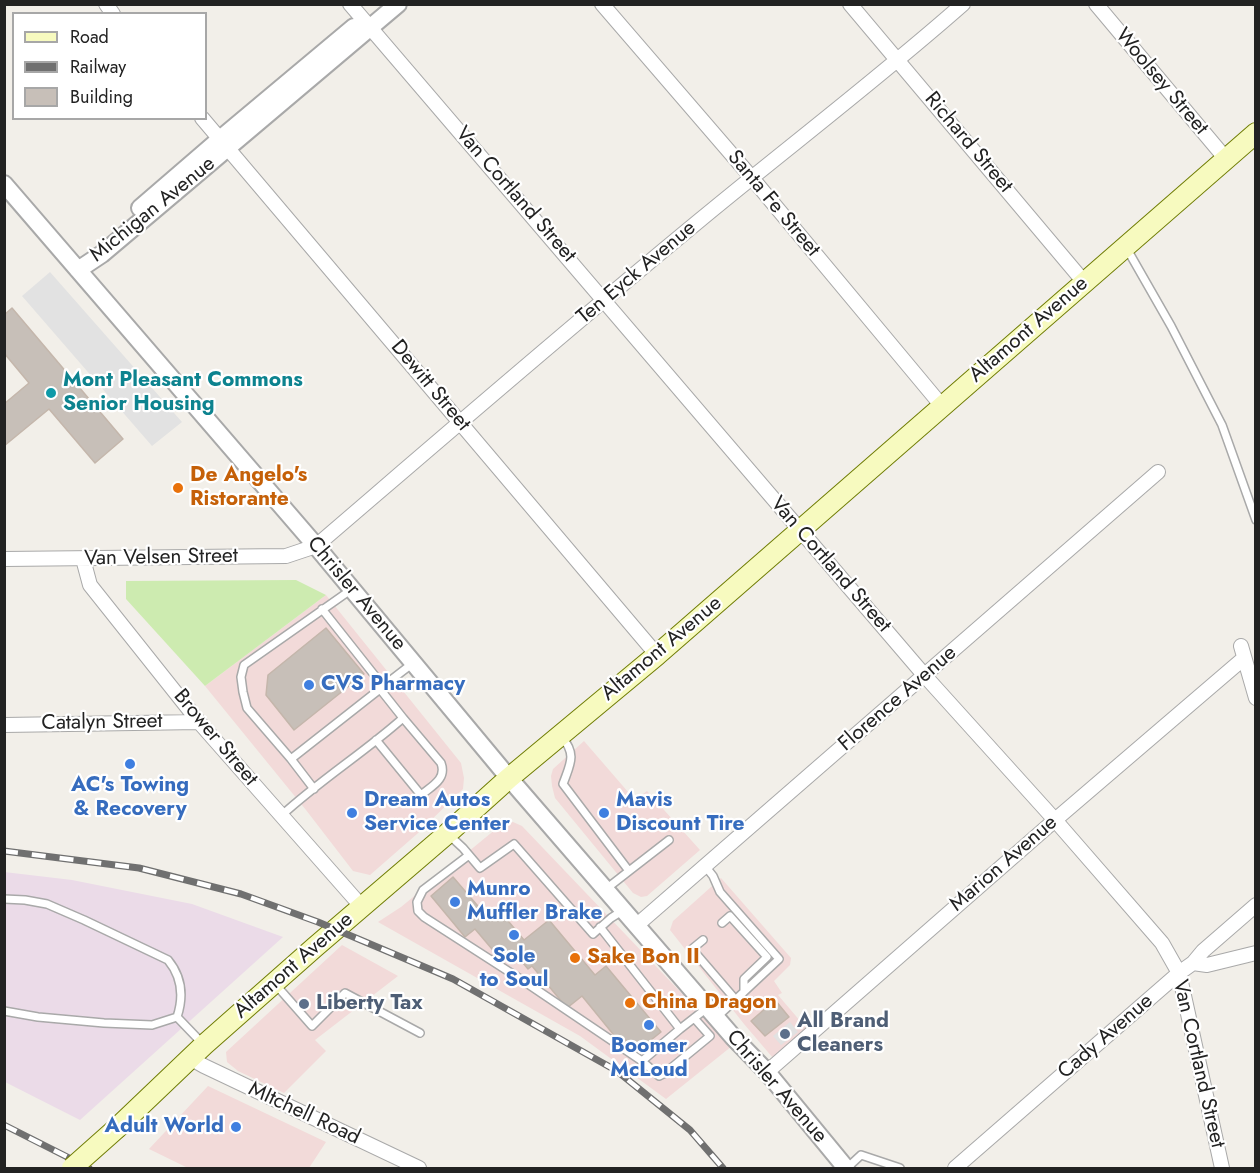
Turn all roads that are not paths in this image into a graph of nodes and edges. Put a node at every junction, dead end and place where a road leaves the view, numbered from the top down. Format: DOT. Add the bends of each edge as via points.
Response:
graph roads {
  1 [pos="350,4"];
  2 [pos="381,4"];
  3 [pos="399,4"];
  4 [pos="602,4"];
  5 [pos="850,4"];
  6 [pos="963,4"];
  7 [pos="1096,4"];
  8 [pos="367,24"];
  9 [pos="898,60"];
  10 [pos="204,120"];
  11 [pos="1256,133"];
  12 [pos="224,144"];
  13 [pos="1226,159"];
  14 [pos="752,178"];
  15 [pos="8,194"];
  16 [pos="1125,246"];
  17 [pos="78,270"];
  18 [pos="1084,282"];
  19 [pos="604,299"];
  20 [pos="942,406"];
  21 [pos="461,422"];
  22 [pos="1158,472"];
  23 [pos="1256,520"];
  24 [pos="800,530"];
  25 [pos="316,546"];
  26 [pos="4,559"];
  27 [pos="83,559"];
  28 [pos="352,589"];
  29 [pos="322,609"];
  30 [pos="657,655"];
  31 [pos="414,662"];
  32 [pos="925,675"];
  33 [pos="382,687"];
  34 [pos="1256,698"];
  35 [pos="403,718"];
  36 [pos="199,722"];
  37 [pos="4,725"];
  38 [pos="560,735"];
  39 [pos="376,740"];
  40 [pos="291,759"];
  41 [pos="509,778"];
  42 [pos="314,789"];
  43 [pos="281,816"];
  44 [pos="1055,820"];
  45 [pos="448,833"];
  46 [pos="669,840"];
  47 [pos="469,855"];
  48 [pos="705,867"];
  49 [pos="628,871"];
  50 [pos="606,889"];
  51 [pos="4,899"];
  52 [pos="1256,905"];
  53 [pos="362,907"];
  54 [pos="624,909"];
  55 [pos="722,923"];
  56 [pos="637,925"];
  57 [pos="600,927"];
  58 [pos="703,940"];
  59 [pos="1256,953"];
  60 [pos="1193,963"];
  61 [pos="1179,973"];
  62 [pos="274,983"];
  63 [pos="744,992"];
  64 [pos="735,999"];
  65 [pos="4,1011"];
  66 [pos="712,1012"];
  67 [pos="177,1017"];
  68 [pos="694,1018"];
  69 [pos="680,1029"];
  70 [pos="420,1033"];
  71 [pos="197,1051"];
  72 [pos="642,1061"];
  73 [pos="767,1072"];
  74 [pos="72,1168"];
  75 [pos="419,1168"];
  76 [pos="846,1168"];
  77 [pos="900,1168"];
  78 [pos="955,1168"];
  79 [pos="1222,1168"];
  1 -- 8 [label="street, Van Cortland Street"];
  2 -- 8 [label="street, Michigan Avenue"];
  3 -- 8 [label="street, Michigan Avenue"];
  4 -- 14 [label="street, Santa Fe Street"];
  5 -- 9 [label="street, Richard Street"];
  6 -- 9 [label="street, Ten Eyck Avenue"];
  7 -- 13 [label="street, Woolsey Street"];
  8 -- 12 [label="street, Michigan Avenue"];
  8 -- 19 [label="street, Van Cortland Street"];
  9 -- 14 [label="street, Ten Eyck Avenue"];
  9 -- 18 [label="street, Richard Street"];
  10 -- 12 [label="street, Dewitt Street"];
  11 -- 13 [label="main road, Altamont Avenue"];
  12 -- 17 [label="street, Michigan Avenue" via="102,254"];
  12 -- 21 [label="street, Dewitt Street"];
  13 -- 16 [label="main road, Altamont Avenue"];
  14 -- 19 [label="street, Ten Eyck Avenue"];
  14 -- 20 [label="street, Santa Fe Street"];
  15 -- 17 [label="street, Chrisler Avenue"];
  16 -- 18 [label="main road, Altamont Avenue"];
  16 -- 23 [label="lane" via="1222,425"];
  17 -- 25 [label="street, Chrisler Avenue"];
  18 -- 20 [label="main road, Altamont Avenue"];
  19 -- 21 [label="street, Ten Eyck Avenue"];
  19 -- 24 [label="street, Van Cortland Street"];
  20 -- 24 [label="main road, Altamont Avenue"];
  21 -- 25 [label="street, Ten Eyck Avenue"];
  21 -- 30 [label="street, Dewitt Street"];
  22 -- 32 [label="street, Florence Avenue"];
  24 -- 30 [label="main road, Altamont Avenue"];
  24 -- 32 [label="street, Van Cortland Street"];
  25 -- 27 [label="street, Van Velsen Street" via="286,556"];
  25 -- 28 [label="street, Chrisler Avenue"];
  26 -- 27 [label="street, Van Velsen Street"];
  27 -- 36 [label="street, Brower Street" via="90,585"];
  28 -- 29 [label="lane"];
  28 -- 31 [label="street, Chrisler Avenue"];
  29 -- 33 [label="lane"];
  29 -- 40 [label="lane" via="244,664 241,677 247,708"];
  30 -- 38 [label="main road, Altamont Avenue"];
  31 -- 33 [label="lane"];
  31 -- 41 [label="street, Chrisler Avenue"];
  32 -- 44 [label="street, Van Cortland Street"];
  32 -- 48 [label="street, Florence Avenue"];
  33 -- 35 [label="lane"];
  33 -- 40 [label="lane"];
  34 -- 44 [label="street, Marion Avenue" via="1242,652"];
  35 -- 39 [label="lane"];
  35 -- 39 [label="lane" via="441,763 444,770 434,785 421,795"];
  36 -- 37 [label="street, Catalyn Street"];
  36 -- 43 [label="street, Brower Street"];
  38 -- 41 [label="main road, Altamont Avenue"];
  38 -- 49 [label="lane" via="569,746 572,760 563,784"];
  39 -- 42 [label="lane"];
  40 -- 42 [label="lane"];
  41 -- 45 [label="main road, Altamont Avenue"];
  41 -- 50 [label="street, Chrisler Avenue"];
  42 -- 43 [label="lane"];
  43 -- 53 [label="street, Brower Street"];
  44 -- 61 [label="street, Van Cortland Street" via="1162,943"];
  44 -- 73 [label="street, Marion Avenue"];
  45 -- 47 [label="lane"];
  45 -- 53 [label="main road, Altamont Avenue"];
  46 -- 49 [label="lane"];
  47 -- 57 [label="lane" via="480,868 514,844 593,934"];
  47 -- 72 [label="lane" via="423,890 417,902 418,911"];
  48 -- 56 [label="street, Florence Avenue"];
  48 -- 63 [label="lane" via="720,892 779,959"];
  49 -- 50 [label="lane"];
  50 -- 54 [label="street, Chrisler Avenue"];
  51 -- 67 [label="lane" via="46,904 168,960 179,978 181,1005"];
  52 -- 60 [label="street, Cady Avenue"];
  53 -- 62 [label="main road, Altamont Avenue"];
  54 -- 56 [label="street, Chrisler Avenue"];
  54 -- 57 [label="lane"];
  55 -- 63 [label="lane" via="730,916 767,957 744,979"];
  56 -- 66 [label="street, Chrisler Avenue"];
  57 -- 69 [label="lane"];
  58 -- 64 [label="lane" via="692,950"];
  59 -- 60 [label="street" via="1206,965"];
  60 -- 61 [label="street, Cady Avenue"];
  61 -- 78 [label="street, Cady Avenue"];
  61 -- 79 [label="street, Van Cortland Street"];
  62 -- 70 [label="lane" via="312,1026 345,993"];
  62 -- 71 [label="main road, Altamont Avenue"];
  63 -- 64 [label="lane"];
  64 -- 66 [label="lane"];
  65 -- 67 [label="lane" via="152,1025"];
  66 -- 68 [label="lane"];
  66 -- 73 [label="street, Chrisler Avenue"];
  67 -- 71 [label="lane"];
  68 -- 69 [label="lane"];
  68 -- 72 [label="lane" via="710,1036 659,1076"];
  69 -- 72 [label="lane"];
  71 -- 74 [label="main road, Altamont Avenue, bridge"];
  71 -- 75 [label="street, MItchell Road" via="204,1066"];
  73 -- 76 [label="street, Chrisler Avenue"];
  76 -- 77 [label="lane" via="861,1155"];
}
